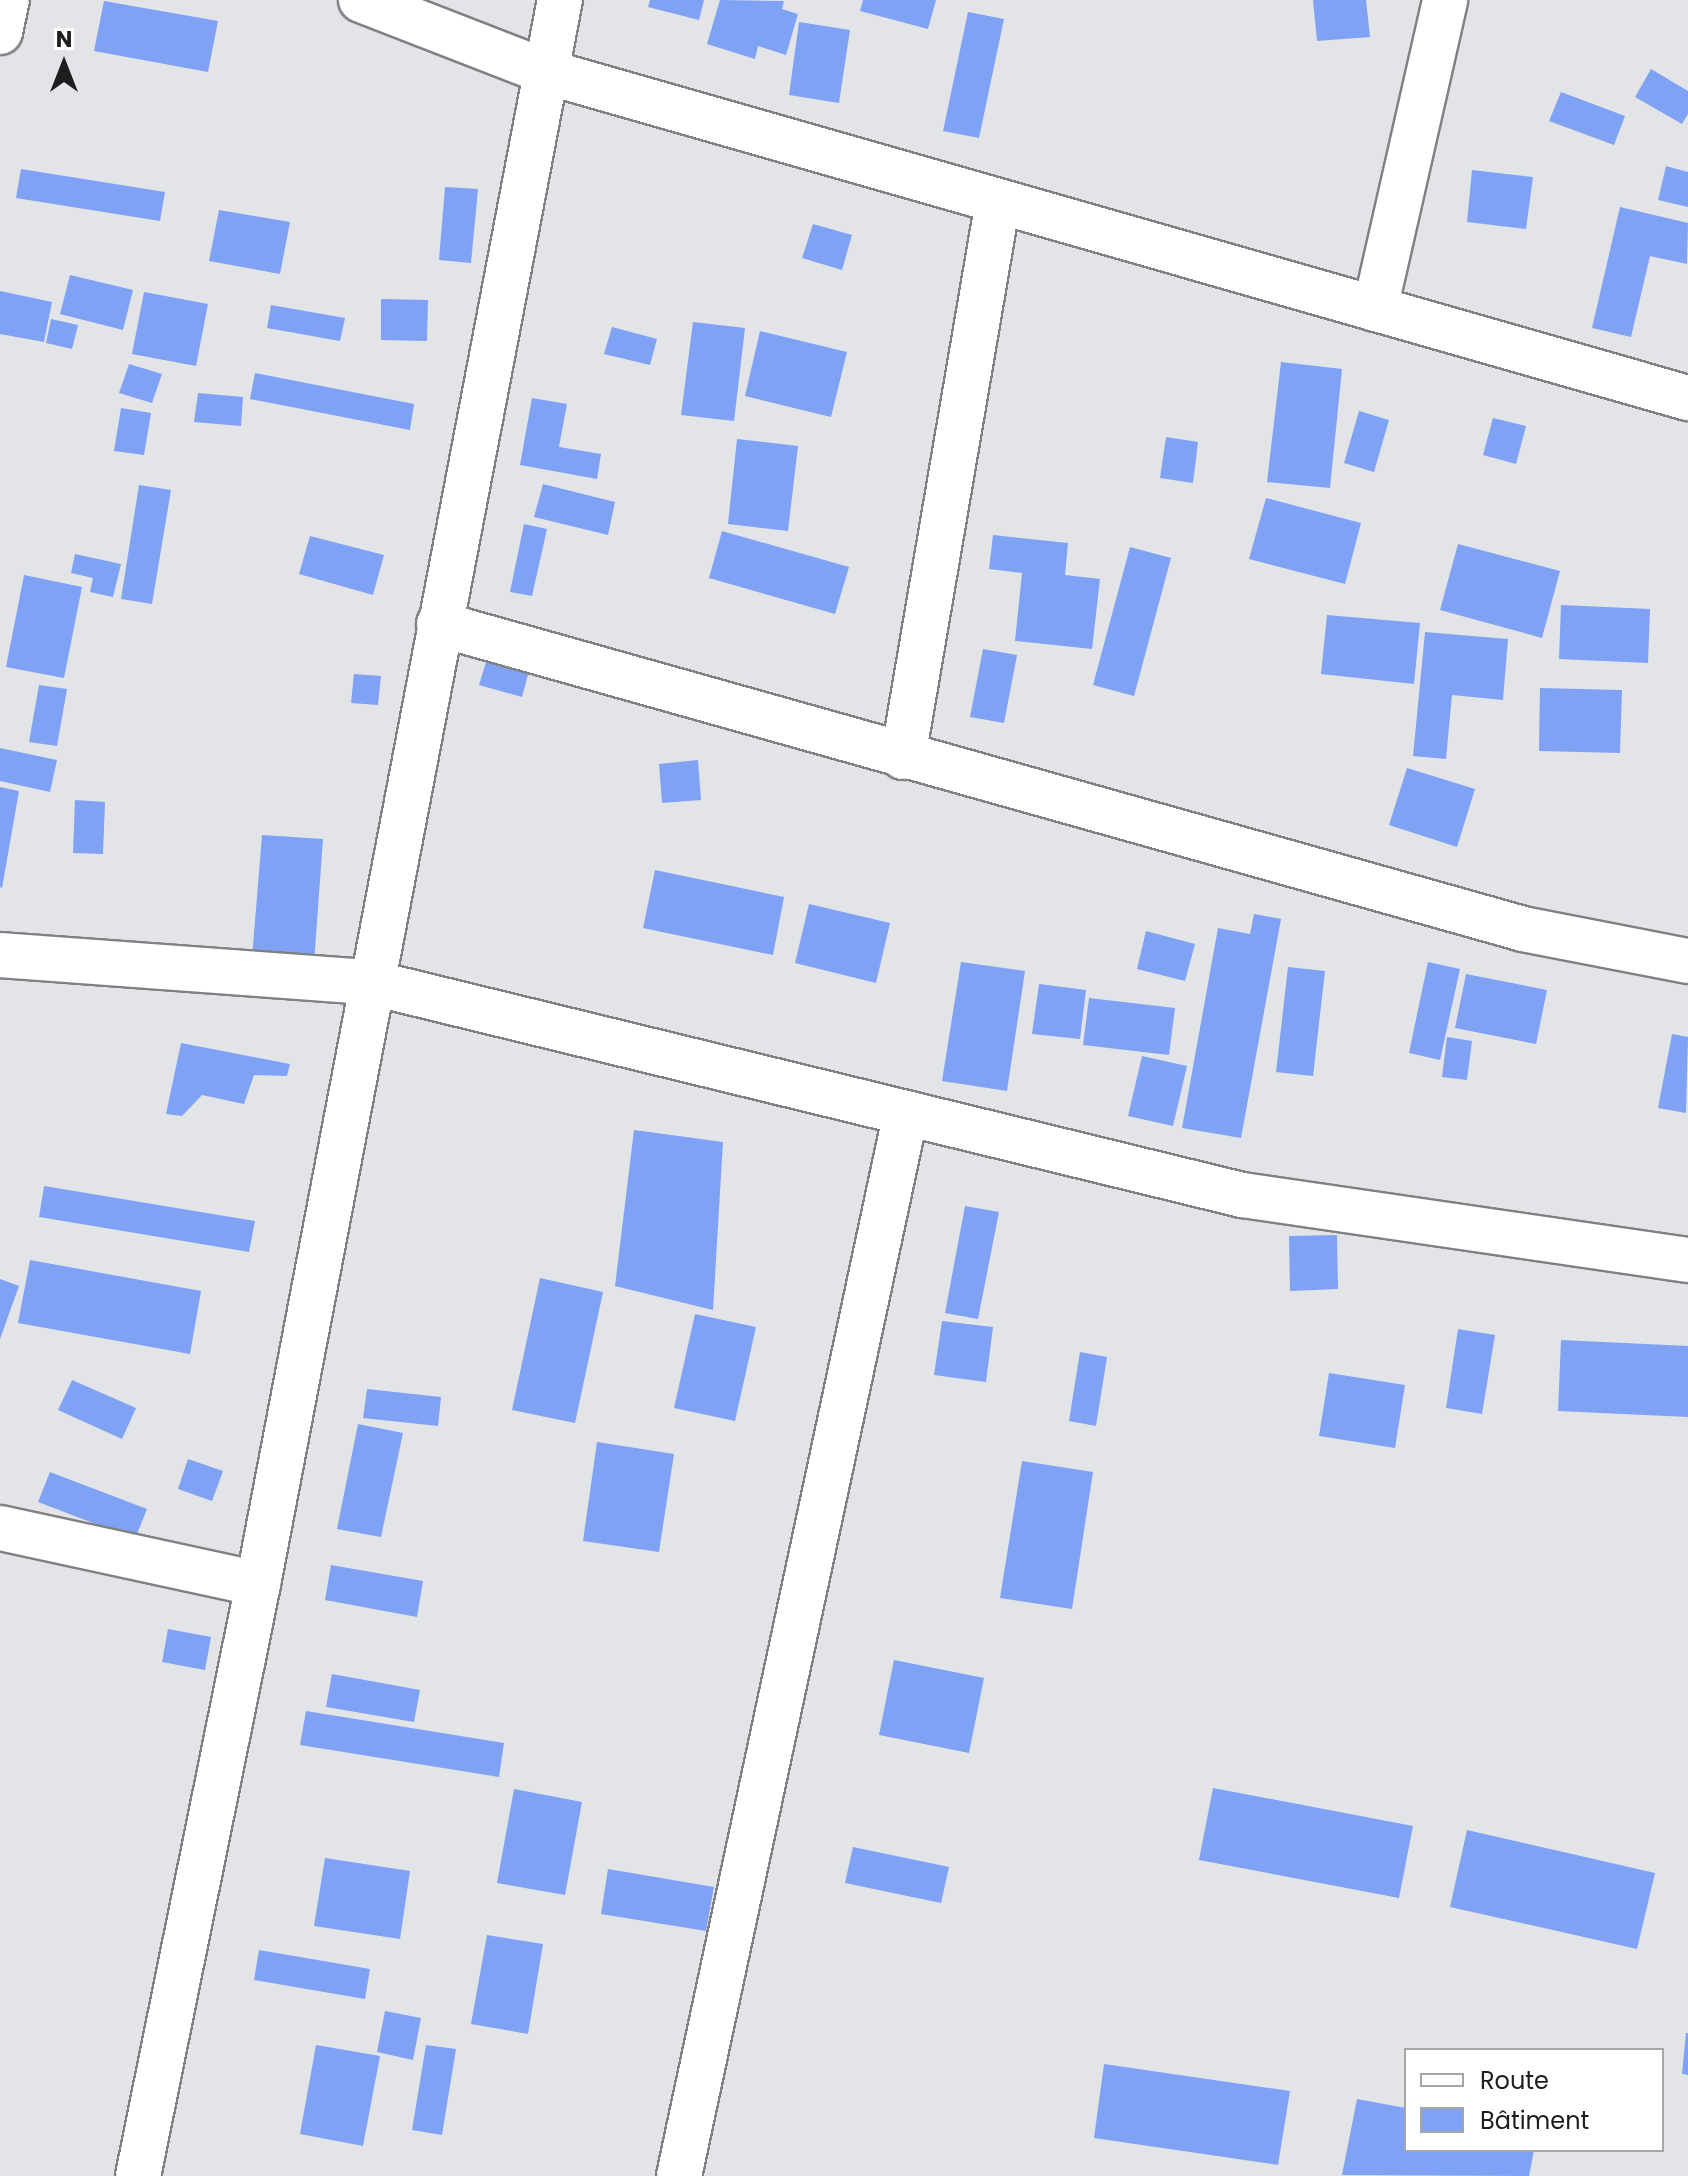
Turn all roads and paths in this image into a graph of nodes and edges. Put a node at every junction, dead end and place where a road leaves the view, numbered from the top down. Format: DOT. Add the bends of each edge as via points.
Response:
graph roads {
  1 [pos="7,0"];
  2 [pos="361,0"];
  3 [pos="560,0"];
  4 [pos="1445,0"];
  5 [pos="0,32"];
  6 [pos="547,72"];
  7 [pos="998,201"];
  8 [pos="1375,309"];
  9 [pos="1688,398"];
  10 [pos="439,624"];
  11 [pos="903,757"];
  12 [pos="0,955"];
  13 [pos="1688,961"];
  14 [pos="369,982"];
  15 [pos="906,1113"];
  16 [pos="1688,1260"];
  17 [pos="0,1528"];
  18 [pos="258,1584"];
  19 [pos="138,2176"];
  20 [pos="679,2176"];
  1 -- 5 [label="street"];
  2 -- 6 [label="street"];
  3 -- 6 [label="street"];
  4 -- 8 [label="street"];
  6 -- 7 [label="street"];
  6 -- 10 [label="street"];
  7 -- 8 [label="street"];
  7 -- 11 [label="street"];
  8 -- 9 [label="street"];
  10 -- 11 [label="street"];
  10 -- 14 [label="street"];
  11 -- 13 [label="street" via="1523,929"];
  12 -- 14 [label="street"];
  14 -- 15 [label="street"];
  14 -- 18 [label="street"];
  15 -- 16 [label="street" via="1242,1195"];
  15 -- 20 [label="street"];
  17 -- 18 [label="street"];
  18 -- 19 [label="street"];
}
